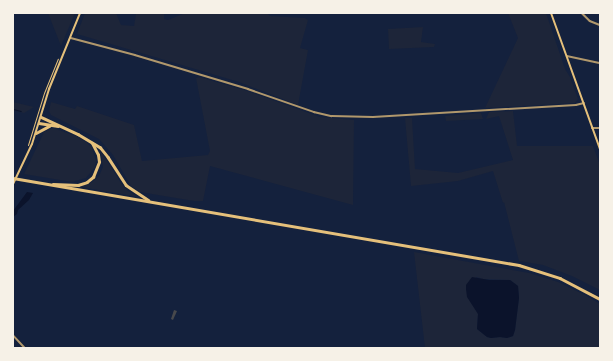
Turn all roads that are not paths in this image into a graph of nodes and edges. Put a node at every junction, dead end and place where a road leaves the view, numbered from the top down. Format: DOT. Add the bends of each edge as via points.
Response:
graph roads {
  1 [pos="80,13"];
  2 [pos="551,13"];
  3 [pos="582,13"];
  4 [pos="600,25"];
  5 [pos="71,38"];
  6 [pos="567,56"];
  7 [pos="600,63"];
  8 [pos="584,103"];
  9 [pos="41,117"];
  10 [pos="39,123"];
  11 [pos="49,126"];
  12 [pos="60,126"];
  13 [pos="592,128"];
  14 [pos="600,128"];
  15 [pos="36,133"];
  16 [pos="91,142"];
  17 [pos="600,149"];
  18 [pos="13,178"];
  19 [pos="13,184"];
  20 [pos="51,184"];
  21 [pos="150,202"];
  22 [pos="600,299"];
  23 [pos="13,335"];
  24 [pos="24,348"];
  1 -- 5 [label="main road"];
  2 -- 6 [label="main road"];
  3 -- 4 [label="street" via="590,21"];
  5 -- 8 [label="street" via="135,55 332,116 381,116"];
  5 -- 9 [label="main road" via="49,89"];
  6 -- 7 [label="street"];
  6 -- 8 [label="main road"];
  8 -- 13 [label="main road"];
  9 -- 10 [label="main road"];
  9 -- 12 [label="main road"];
  10 -- 11 [label="main road"];
  10 -- 15 [label="main road"];
  11 -- 12 [label="main road"];
  11 -- 15 [label="main road"];
  12 -- 16 [label="main road"];
  13 -- 14 [label="street"];
  13 -- 17 [label="main road"];
  15 -- 19 [label="main road"];
  16 -- 20 [label="main road" via="99,158 93,177 78,185"];
  16 -- 21 [label="main road" via="105,153 126,185"];
  18 -- 20 [label="main road"];
  20 -- 21 [label="main road"];
  21 -- 22 [label="main road" via="519,266 560,278"];
  23 -- 24 [label="street"];
}
